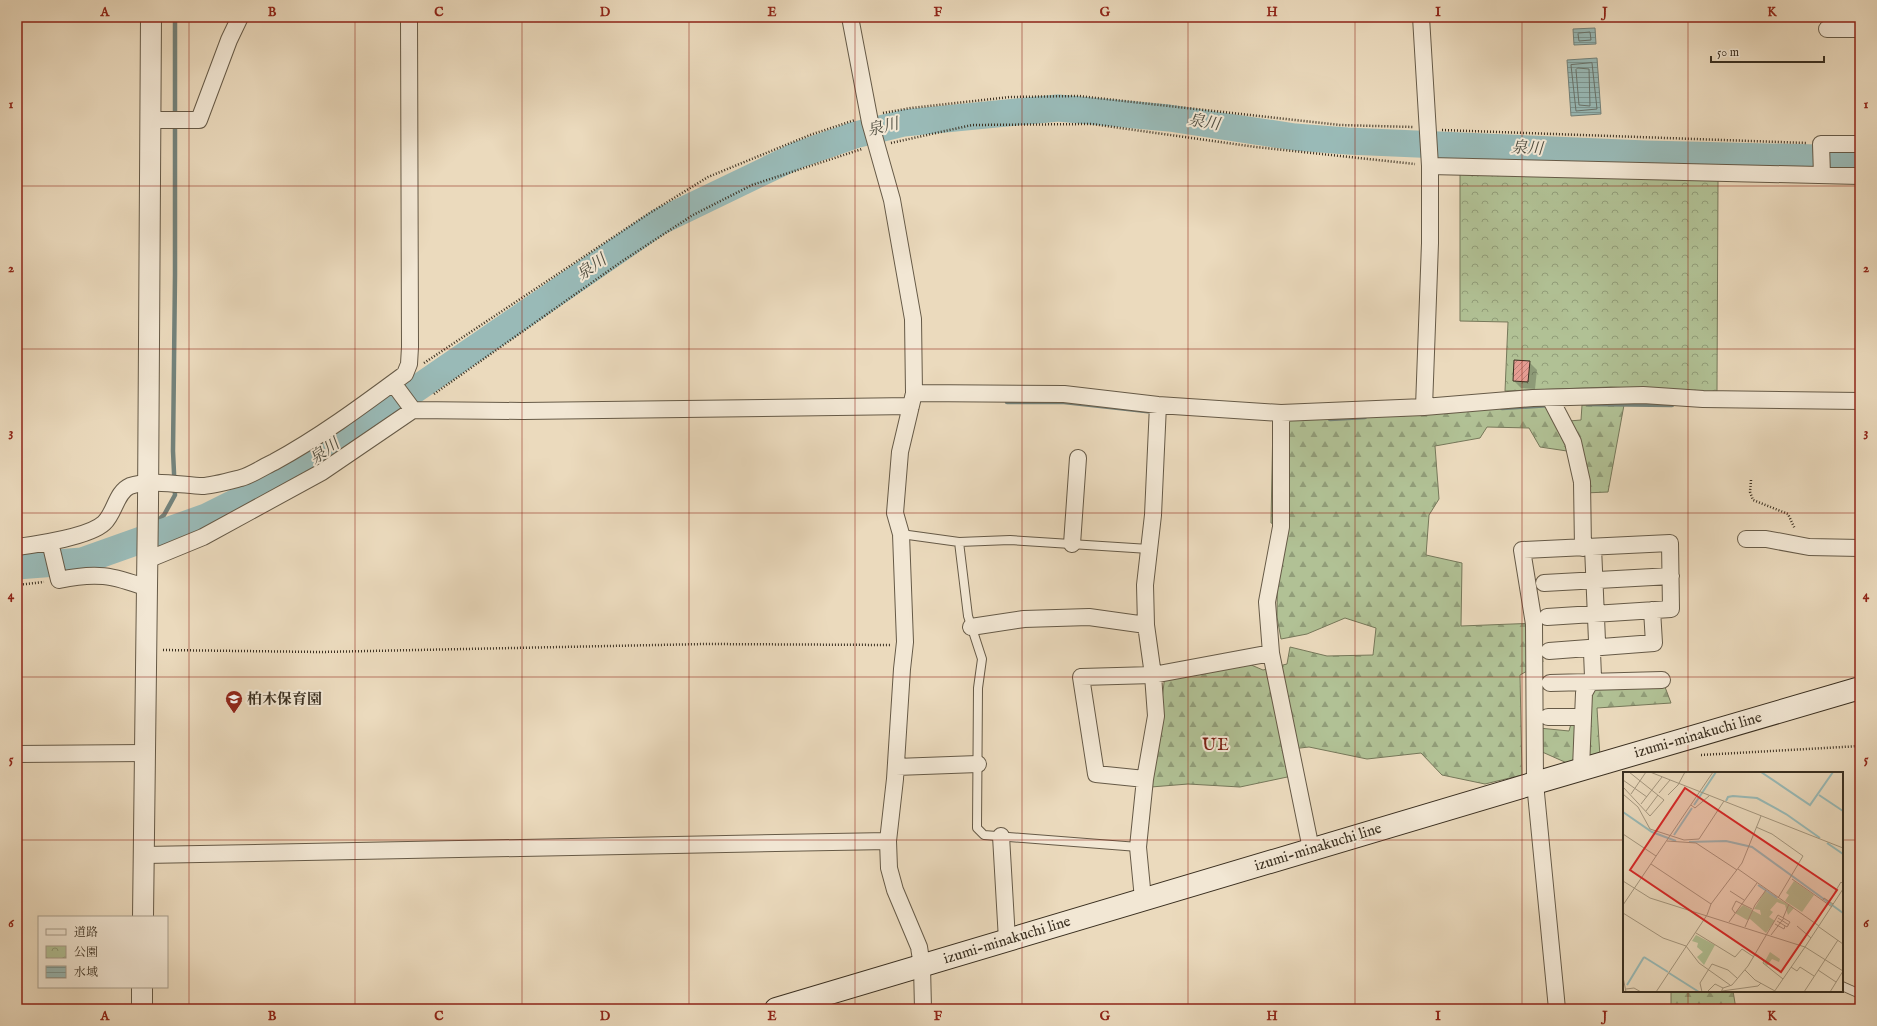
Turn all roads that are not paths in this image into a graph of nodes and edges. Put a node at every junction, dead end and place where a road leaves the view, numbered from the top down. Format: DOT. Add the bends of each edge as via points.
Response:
graph roads {
  1 [pos="151,17"];
  2 [pos="240,17"];
  3 [pos="409,17"];
  4 [pos="850,17"];
  5 [pos="1422,17"];
  6 [pos="1827,29"];
  7 [pos="1860,30"];
  8 [pos="150,120"];
  9 [pos="1860,144"];
  10 [pos="1429,160"];
  11 [pos="1822,175"];
  12 [pos="1860,176"];
  13 [pos="398,382"];
  14 [pos="1550,398"];
  15 [pos="912,399"];
  16 [pos="1860,401"];
  17 [pos="1158,405"];
  18 [pos="1424,407"];
  19 [pos="410,408"];
  20 [pos="1280,413"];
  21 [pos="1078,458"];
  22 [pos="148,484"];
  23 [pos="901,534"];
  24 [pos="1746,539"];
  25 [pos="959,542"];
  26 [pos="50,544"];
  27 [pos="1072,544"];
  28 [pos="17,547"];
  29 [pos="1588,547"];
  30 [pos="1860,548"];
  31 [pos="1149,549"];
  32 [pos="147,556"];
  33 [pos="1671,576"];
  34 [pos="1595,580"];
  35 [pos="1544,583"];
  36 [pos="147,588"];
  37 [pos="1652,610"];
  38 [pos="1596,614"];
  39 [pos="1547,617"];
  40 [pos="1146,625"];
  41 [pos="971,627"];
  42 [pos="1594,648"];
  43 [pos="1548,651"];
  44 [pos="1271,653"];
  45 [pos="1153,675"];
  46 [pos="1662,680"];
  47 [pos="1590,682"];
  48 [pos="1550,684"];
  49 [pos="1860,688"];
  50 [pos="1548,717"];
  51 [pos="1583,717"];
  52 [pos="145,753"];
  53 [pos="17,754"];
  54 [pos="978,764"];
  55 [pos="896,767"];
  56 [pos="1581,769"];
  57 [pos="1145,780"];
  58 [pos="1535,783"];
  59 [pos="1001,836"];
  60 [pos="888,841"];
  61 [pos="1138,847"];
  62 [pos="1311,849"];
  63 [pos="144,854"];
  64 [pos="1143,899"];
  65 [pos="143,916"];
  66 [pos="1007,940"];
  67 [pos="922,966"];
  68 [pos="1843,986"];
  69 [pos="142,988"];
  70 [pos="1860,994"];
  71 [pos="142,1009"];
  72 [pos="776,1009"];
  73 [pos="922,1009"];
  74 [pos="1557,1009"];
  1 -- 8 [label="street"];
  2 -- 8 [label="street" via="199,120"];
  3 -- 13 [label="street" via="410,347 408,364"];
  4 -- 15 [label="street" via="870,119 892,200 913,319"];
  5 -- 10 [label="street"];
  6 -- 7 [label="street"];
  8 -- 22 [label="street"];
  9 -- 11 [label="street" via="1821,144"];
  10 -- 11 [label="street"];
  10 -- 18 [label="street" via="1430,243"];
  11 -- 12 [label="street"];
  13 -- 19 [label="street"];
  13 -- 22 [label="street" via="332,427 242,478 205,486"];
  14 -- 16 [label="street" via="1643,395 1703,399"];
  14 -- 18 [label="street"];
  14 -- 29 [label="street" via="1574,442 1582,482"];
  15 -- 17 [label="street" via="1064,394"];
  15 -- 19 [label="street" via="523,411"];
  15 -- 23 [label="street" via="899,460 895,513"];
  17 -- 20 [label="street"];
  17 -- 31 [label="street"];
  18 -- 20 [label="street"];
  19 -- 32 [label="street" via="322,472 203,537"];
  20 -- 44 [label="street" via="1281,527 1267,602"];
  21 -- 27 [label="street"];
  22 -- 26 [label="street" via="129,486 122,492 113,512 104,523 90,531"];
  22 -- 32 [label="street"];
  23 -- 25 [label="lane"];
  23 -- 55 [label="street" via="905,642"];
  24 -- 30 [label="street" via="1766,539 1809,547"];
  25 -- 27 [label="lane" via="1010,540"];
  25 -- 41 [label="lane"];
  26 -- 28 [label="street"];
  26 -- 36 [label="street" via="58,577 117,577"];
  27 -- 31 [label="lane"];
  29 -- 33 [label="street" via="1670,543"];
  29 -- 34 [label="street"];
  29 -- 58 [label="street" via="1522,550 1534,624"];
  31 -- 40 [label="street" via="1145,585"];
  32 -- 36 [label="street"];
  33 -- 34 [label="street"];
  33 -- 37 [label="street" via="1672,609"];
  34 -- 35 [label="street"];
  34 -- 38 [label="street"];
  36 -- 52 [label="street"];
  37 -- 38 [label="street"];
  37 -- 42 [label="street" via="1654,643"];
  38 -- 39 [label="street"];
  38 -- 42 [label="street" via="1597,641"];
  40 -- 41 [label="street" via="1089,617 1024,620"];
  40 -- 45 [label="street"];
  41 -- 54 [label="lane" via="982,659 978,688"];
  42 -- 43 [label="street"];
  42 -- 47 [label="street" via="1593,678"];
  44 -- 45 [label="street"];
  44 -- 62 [label="street"];
  45 -- 57 [label="street" via="1156,716"];
  45 -- 57 [label="street" via="1081,677 1096,774"];
  46 -- 47 [label="street"];
  47 -- 48 [label="street"];
  47 -- 51 [label="street" via="1584,693"];
  49 -- 56 [label="main road, izumi-minakuchi line"];
  50 -- 51 [label="street"];
  51 -- 56 [label="street"];
  52 -- 53 [label="street"];
  52 -- 63 [label="street"];
  54 -- 55 [label="street"];
  54 -- 59 [label="lane" via="977,828 984,835"];
  55 -- 60 [label="street"];
  56 -- 58 [label="main road, izumi-minakuchi line"];
  57 -- 61 [label="street"];
  58 -- 62 [label="main road, izumi-minakuchi line"];
  58 -- 74 [label="street"];
  59 -- 61 [label="lane"];
  59 -- 66 [label="street"];
  60 -- 63 [label="street"];
  60 -- 67 [label="street" via="889,868 895,890 919,947"];
  61 -- 64 [label="street"];
  62 -- 64 [label="main road, izumi-minakuchi line"];
  63 -- 65 [label="street"];
  64 -- 66 [label="main road, izumi-minakuchi line"];
  66 -- 67 [label="main road, izumi-minakuchi line"];
  67 -- 72 [label="main road, izumi-minakuchi line"];
  67 -- 73 [label="street"];
  68 -- 70 [label="lane"];
  69 -- 71 [label="street"];
}
